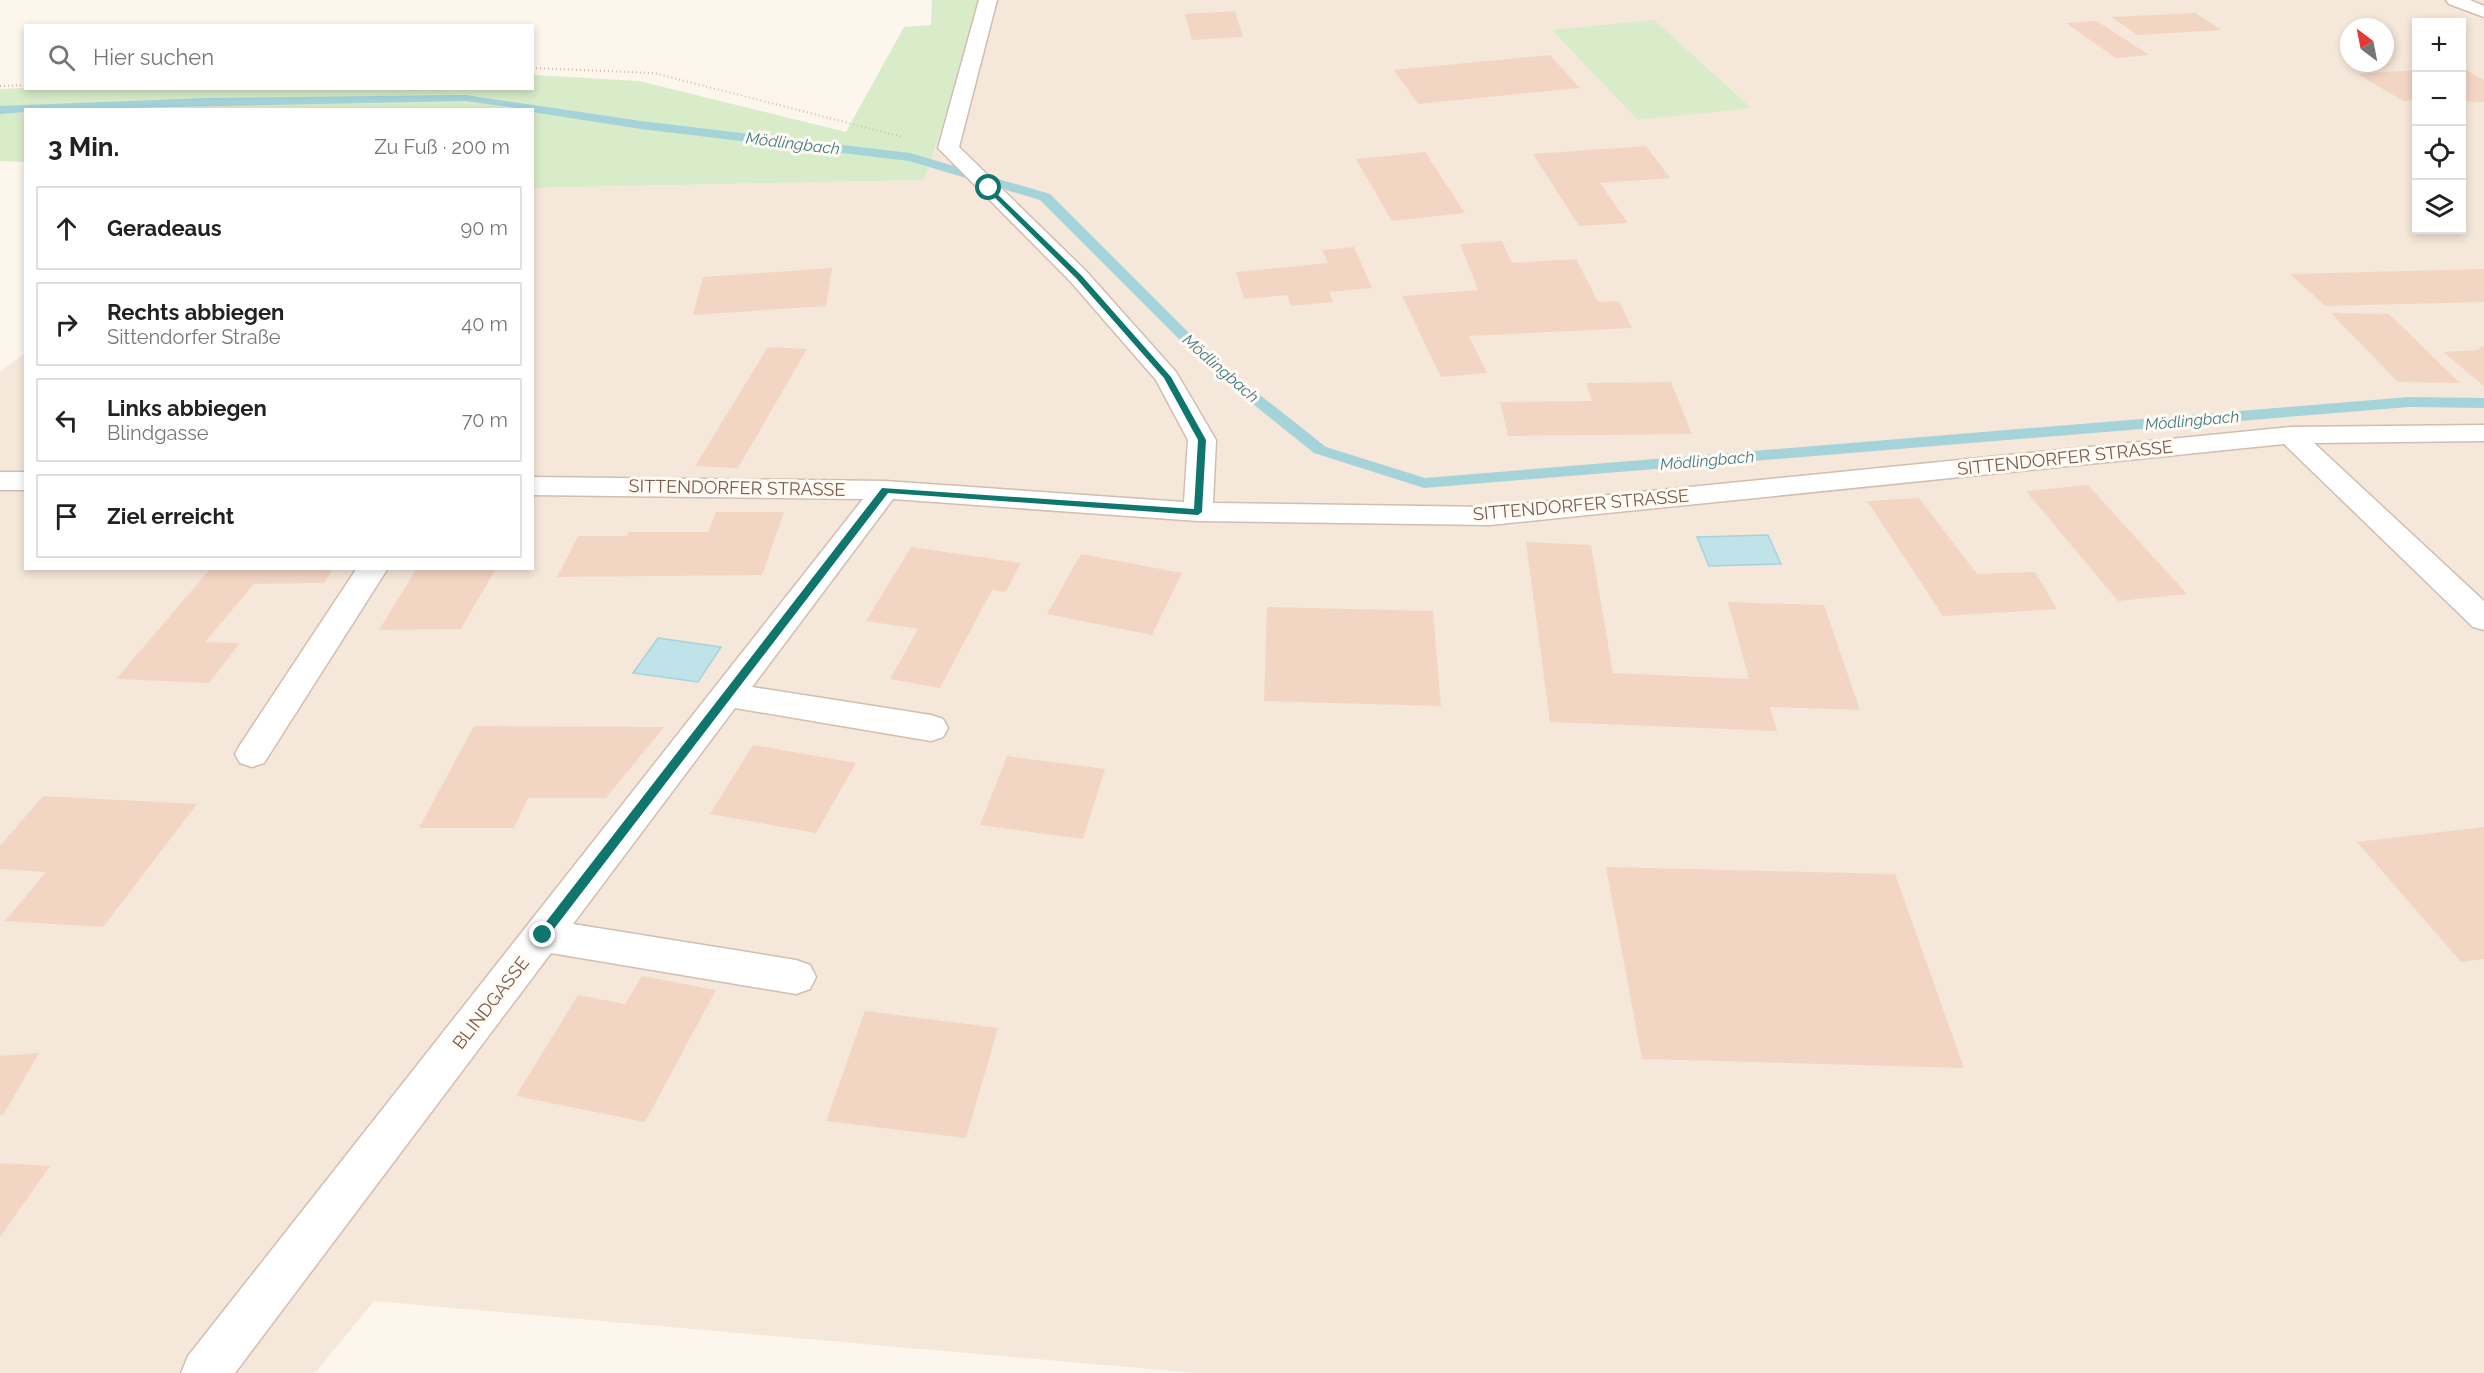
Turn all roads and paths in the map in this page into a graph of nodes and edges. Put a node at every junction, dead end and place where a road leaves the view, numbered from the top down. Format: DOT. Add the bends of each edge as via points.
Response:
graph roads {
  1 [pos="988,0"];
  2 [pos="2455,0"];
  3 [pos="2484,12"];
  4 [pos="534,68"];
  5 [pos="24,85"];
  6 [pos="0,86"];
  7 [pos="955,154"];
  8 [pos="2484,433"];
  9 [pos="2290,435"];
  10 [pos="0,481"];
  11 [pos="24,481"];
  12 [pos="534,486"];
  13 [pos="885,490"];
  14 [pos="1198,512"];
  15 [pos="372,570"];
  16 [pos="2484,619"];
  17 [pos="728,695"];
  18 [pos="931,728"];
  19 [pos="252,754"];
  20 [pos="543,935"];
  21 [pos="796,977"];
  22 [pos="205,1373"];
  1 -- 7 [label="street"];
  2 -- 3 [label="street"];
  4 -- 7 [label="path" via="654,73"];
  5 -- 6 [label="path"];
  7 -- 14 [label="street" via="1078,276 1167,377 1202,440"];
  8 -- 9 [label="street, SITTENDORFER STRASSE"];
  9 -- 14 [label="street, SITTENDORFER STRASSE" via="1490,516"];
  9 -- 16 [label="street"];
  10 -- 11 [label="street"];
  12 -- 13 [label="street, SITTENDORFER STRASSE"];
  13 -- 14 [label="street, SITTENDORFER STRASSE"];
  13 -- 17 [label="street, BLINDGASSE"];
  15 -- 19 [label="street"];
  17 -- 18 [label="street"];
  17 -- 20 [label="street, BLINDGASSE"];
  20 -- 21 [label="street"];
  20 -- 22 [label="street, BLINDGASSE"];
}
